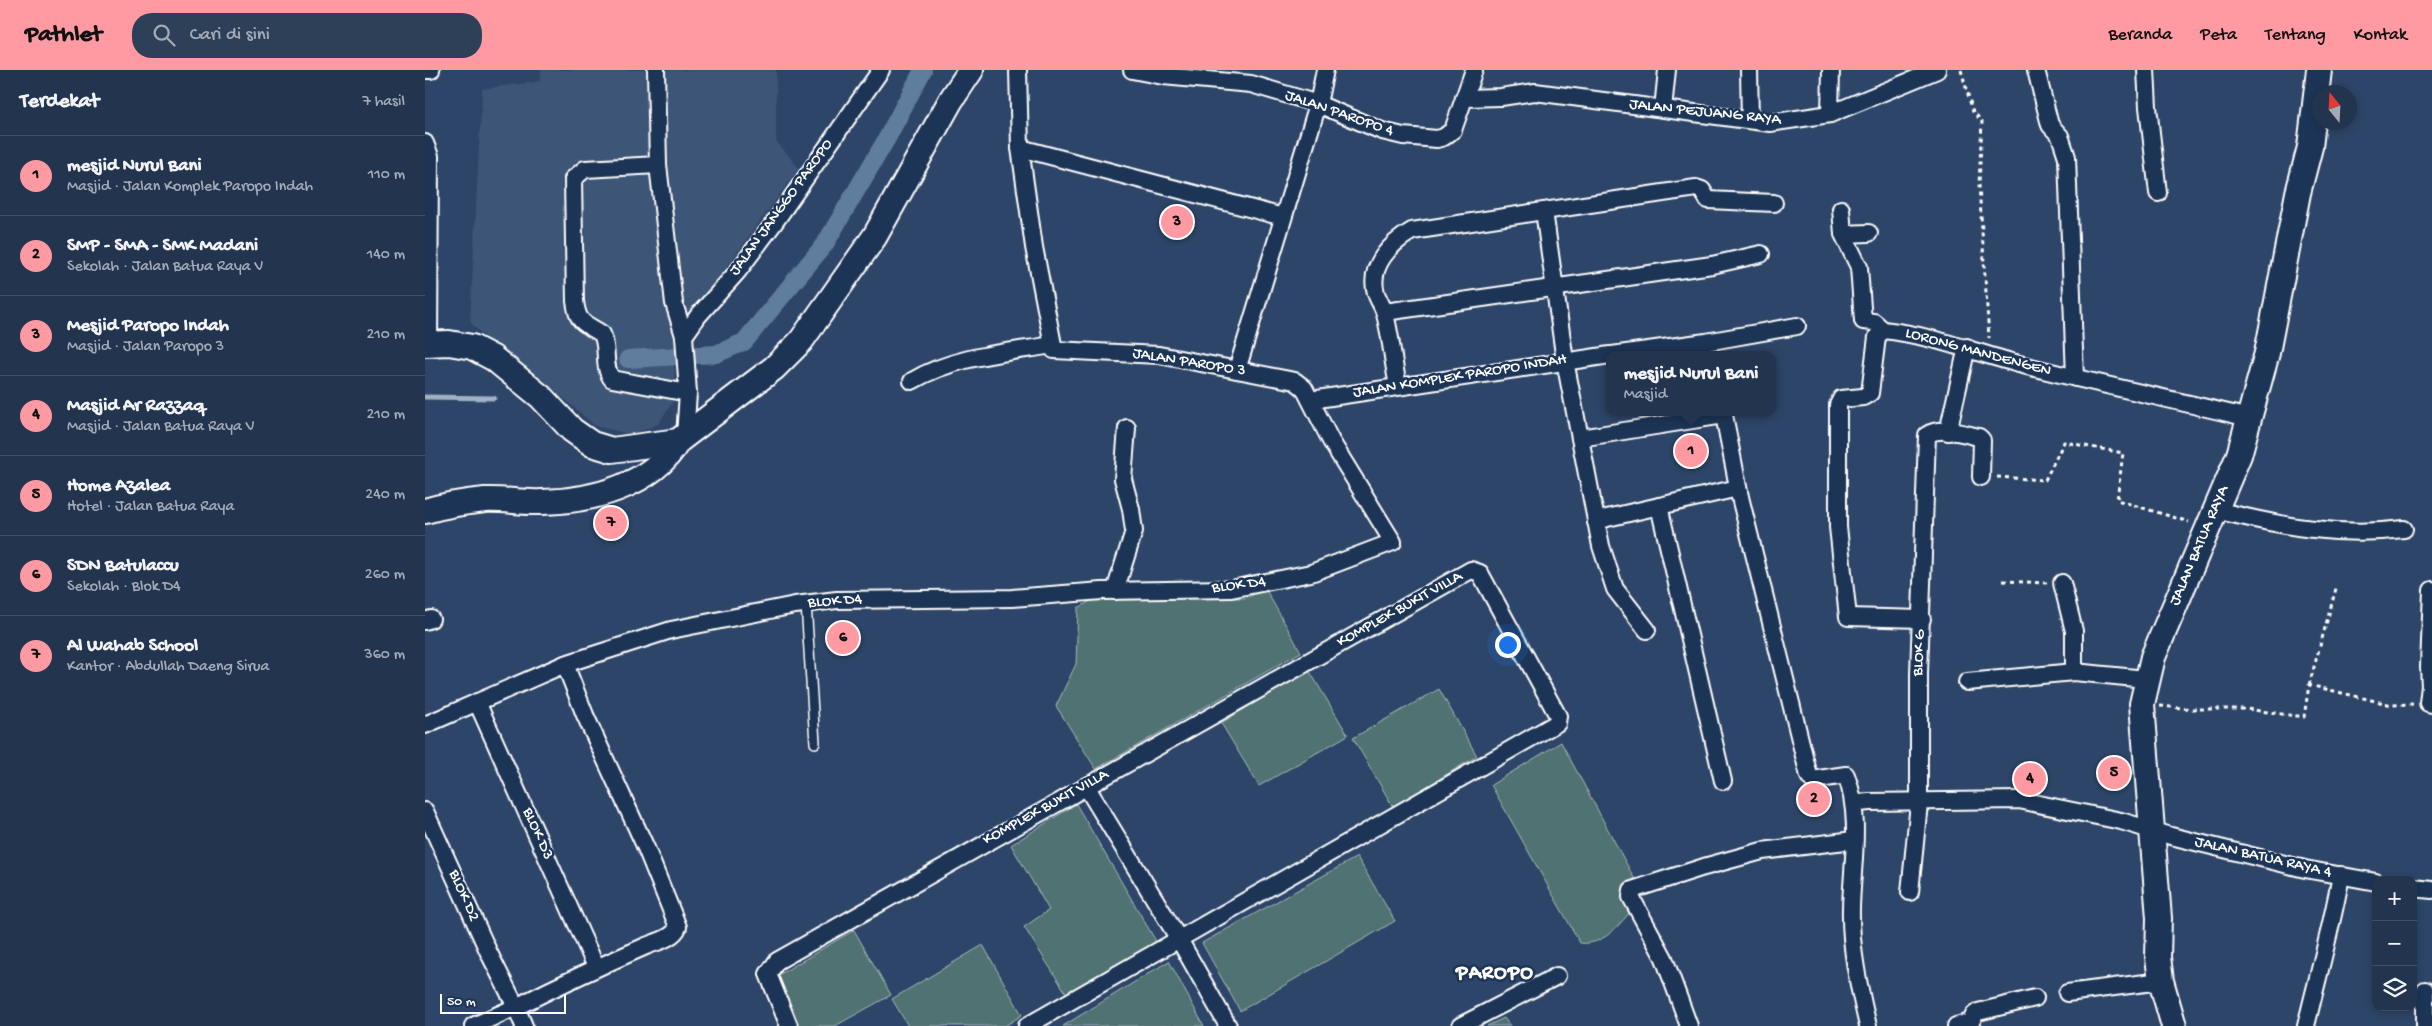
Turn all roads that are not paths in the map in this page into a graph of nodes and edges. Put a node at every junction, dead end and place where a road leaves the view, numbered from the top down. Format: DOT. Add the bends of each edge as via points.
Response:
graph roads {
  1 [pos="425,70"];
  2 [pos="431,70"];
  3 [pos="656,70"];
  4 [pos="881,70"];
  5 [pos="971,70"];
  6 [pos="1018,70"];
  7 [pos="1131,70"];
  8 [pos="1325,70"];
  9 [pos="1474,70"];
  10 [pos="1667,70"];
  11 [pos="1749,70"];
  12 [pos="1831,70"];
  13 [pos="1937,70"];
  14 [pos="2036,70"];
  15 [pos="2146,70"];
  16 [pos="2319,70"];
  17 [pos="1918,75"];
  18 [pos="1465,98"];
  19 [pos="1318,104"];
  20 [pos="1663,109"];
  21 [pos="1830,114"];
  22 [pos="1750,120"];
  23 [pos="425,143"];
  24 [pos="1020,148"];
  25 [pos="659,165"];
  26 [pos="2158,193"];
  27 [pos="1774,203"];
  28 [pos="1841,209"];
  29 [pos="1544,211"];
  30 [pos="1283,217"];
  31 [pos="427,228"];
  32 [pos="1869,233"];
  33 [pos="1843,234"];
  34 [pos="1761,254"];
  35 [pos="1555,286"];
  36 [pos="1385,312"];
  37 [pos="1797,326"];
  38 [pos="1883,330"];
  39 [pos="684,340"];
  40 [pos="427,344"];
  41 [pos="1053,345"];
  42 [pos="1967,347"];
  43 [pos="1640,351"];
  44 [pos="1606,356"];
  45 [pos="1565,361"];
  46 [pos="1237,370"];
  47 [pos="2075,378"];
  48 [pos="912,381"];
  49 [pos="1398,386"];
  50 [pos="688,393"];
  51 [pos="1311,400"];
  52 [pos="1718,416"];
  53 [pos="1724,416"];
  54 [pos="2249,418"];
  55 [pos="1127,428"];
  56 [pos="1948,432"];
  57 [pos="681,438"];
  58 [pos="1580,438"];
  59 [pos="1981,477"];
  60 [pos="1738,488"];
  61 [pos="1659,506"];
  62 [pos="425,511"];
  63 [pos="2212,519"];
  64 [pos="1597,522"];
  65 [pos="2404,529"];
  66 [pos="1393,542"];
  67 [pos="2062,584"];
  68 [pos="2432,590"];
  69 [pos="1115,591"];
  70 [pos="806,604"];
  71 [pos="1922,619"];
  72 [pos="1647,630"];
  73 [pos="565,664"];
  74 [pos="2074,672"];
  75 [pos="2146,679"];
  76 [pos="1967,682"];
  77 [pos="477,702"];
  78 [pos="2430,703"];
  79 [pos="425,725"];
  80 [pos="815,743"];
  81 [pos="1723,781"];
  82 [pos="1086,786"];
  83 [pos="1919,803"];
  84 [pos="1855,807"];
  85 [pos="425,811"];
  86 [pos="2151,830"];
  87 [pos="1854,840"];
  88 [pos="2341,875"];
  89 [pos="2372,881"];
  90 [pos="2417,888"];
  91 [pos="2432,890"];
  92 [pos="1910,892"];
  93 [pos="1180,941"];
  94 [pos="596,967"];
  95 [pos="1557,976"];
  96 [pos="2161,981"];
  97 [pos="2425,990"];
  98 [pos="2067,993"];
  99 [pos="2035,998"];
  100 [pos="516,1007"];
  101 [pos="473,1026"];
  102 [pos="524,1026"];
  103 [pos="789,1026"];
  104 [pos="1027,1026"];
  105 [pos="1228,1026"];
  106 [pos="1460,1026"];
  107 [pos="1689,1026"];
  108 [pos="1869,1026"];
  109 [pos="1956,1026"];
  110 [pos="2174,1026"];
  111 [pos="2306,1026"];
  112 [pos="2425,1026"];
  1 -- 2 [label="street"];
  3 -- 25 [label="street"];
  4 -- 39 [label="street, JALAN JANGGO PAROPO" via="768,231 697,316"];
  5 -- 57 [label="main road" via="875,236 801,340 774,368"];
  6 -- 24 [label="street"];
  7 -- 19 [label="street, JALAN PAROPO 4" via="1251,84"];
  8 -- 19 [label="street"];
  9 -- 18 [label="street, JALAN PAROPO 4"];
  10 -- 20 [label="street"];
  11 -- 22 [label="street"];
  12 -- 21 [label="street"];
  13 -- 17 [label="street, JALAN PEJUANG RAYA"];
  14 -- 47 [label="street" via="2050,125 2060,136 2067,157"];
  15 -- 26 [label="street"];
  16 -- 54 [label="main road, JALAN BATUA RAYA" via="2309,147 2267,353"];
  17 -- 21 [label="street, JALAN PEJUANG RAYA"];
  18 -- 19 [label="street, JALAN PAROPO 4" via="1453,130 1437,139 1403,136 1382,130"];
  18 -- 20 [label="street, JALAN PEJUANG RAYA" via="1535,92"];
  19 -- 30 [label="street"];
  20 -- 22 [label="street, JALAN PEJUANG RAYA"];
  21 -- 22 [label="street, JALAN PEJUANG RAYA" via="1770,123"];
  23 -- 31 [label="street" via="430,156"];
  24 -- 30 [label="street"];
  24 -- 41 [label="street" via="1034,248"];
  25 -- 39 [label="street" via="674,303"];
  25 -- 50 [label="street" via="585,169 573,179 576,315 587,327 603,334 607,369 615,382"];
  27 -- 29 [label="street" via="1708,200 1702,190 1696,188"];
  28 -- 33 [label="street"];
  29 -- 35 [label="street"];
  29 -- 36 [label="street" via="1412,231 1399,238 1382,257 1374,280"];
  30 -- 46 [label="street"];
  31 -- 40 [label="street"];
  32 -- 33 [label="street"];
  33 -- 38 [label="street" via="1859,266 1863,321 1874,322"];
  34 -- 35 [label="street" via="1712,265"];
  35 -- 36 [label="street"];
  35 -- 45 [label="street"];
  36 -- 49 [label="street"];
  37 -- 43 [label="street, JALAN KOMPLEK PAROPO INDAH"];
  38 -- 42 [label="street, LORONG MANDENGEN"];
  38 -- 71 [label="street, LORONG MANDENGEN" via="1877,337 1869,393 1863,398 1841,399 1838,405 1838,527 1848,617"];
  39 -- 50 [label="street"];
  40 -- 57 [label="main road" via="472,347 493,358 541,397 572,430 592,444 611,450"];
  41 -- 46 [label="street, JALAN PAROPO 3" via="1057,351 1159,355"];
  41 -- 48 [label="street" via="962,360 930,370"];
  42 -- 47 [label="street, LORONG MANDENGEN"];
  42 -- 56 [label="street"];
  44 -- 45 [label="street, JALAN KOMPLEK PAROPO INDAH"];
  45 -- 49 [label="street, JALAN KOMPLEK PAROPO INDAH"];
  45 -- 58 [label="street"];
  46 -- 51 [label="street, JALAN PAROPO 3" via="1295,381 1305,388"];
  47 -- 54 [label="street, LORONG MANDENGEN"];
  49 -- 51 [label="street, JALAN KOMPLEK PAROPO INDAH"];
  50 -- 57 [label="street"];
  51 -- 66 [label="street, JALAN PAROPO 3" via="1335,449"];
  52 -- 58 [label="street"];
  53 -- 60 [label="street"];
  54 -- 63 [label="main road, JALAN BATUA RAYA" via="2239,455"];
  55 -- 69 [label="street" via="1123,479 1133,531"];
  56 -- 59 [label="street, BLOK G" via="1981,438"];
  56 -- 71 [label="street, BLOK G" via="1927,435"];
  57 -- 62 [label="main road" via="671,453 646,475 575,501 486,500"];
  58 -- 64 [label="street"];
  60 -- 61 [label="street"];
  60 -- 84 [label="street" via="1809,776 1812,780 1819,780 1846,775"];
  61 -- 64 [label="street"];
  61 -- 81 [label="street"];
  63 -- 65 [label="street" via="2363,533"];
  63 -- 75 [label="main road, JALAN BATUA RAYA"];
  64 -- 72 [label="street" via="1608,573 1615,589"];
  66 -- 69 [label="street, BLOK D4" via="1311,573 1248,587"];
  67 -- 74 [label="street" via="2074,631"];
  68 -- 78 [label="street"];
  69 -- 70 [label="street, BLOK D4" via="1012,598 891,599"];
  70 -- 73 [label="street, BLOK D4" via="671,630"];
  70 -- 80 [label="lane"];
  71 -- 83 [label="street, BLOK G"];
  73 -- 77 [label="street, BLOK D4"];
  73 -- 94 [label="street" via="646,848 678,930"];
  74 -- 75 [label="street"];
  74 -- 76 [label="street"];
  75 -- 86 [label="main road, JALAN BATUA RAYA" via="2142,704"];
  77 -- 79 [label="street, BLOK D4"];
  77 -- 94 [label="street, BLOK D3"];
  82 -- 93 [label="street"];
  82 -- 93 [label="street, KOMPLEK BUKIT VILLA" via="1471,570 1480,574 1558,716 1557,723"];
  82 -- 103 [label="street, KOMPLEK BUKIT VILLA" via="777,961 768,974"];
  83 -- 84 [label="street, JALAN BATUA RAYA 4" via="1869,802"];
  83 -- 86 [label="street, JALAN BATUA RAYA 4" via="2019,800"];
  83 -- 92 [label="street, BLOK G"];
  84 -- 87 [label="street"];
  85 -- 100 [label="street, BLOK D2"];
  86 -- 88 [label="street, JALAN BATUA RAYA 4"];
  86 -- 96 [label="main road, JALAN BATUA RAYA"];
  87 -- 107 [label="street" via="1762,851 1632,890 1631,897 1664,958"];
  87 -- 108 [label="street" via="1853,948"];
  88 -- 89 [label="street, JALAN BATUA RAYA 4"];
  88 -- 111 [label="street"];
  90 -- 91 [label="street"];
  93 -- 104 [label="street, KOMPLEK BUKIT VILLA"];
  93 -- 105 [label="street"];
  94 -- 100 [label="street"];
  95 -- 106 [label="street"];
  96 -- 98 [label="street"];
  96 -- 110 [label="main road, JALAN BATUA RAYA"];
  97 -- 112 [label="street"];
  99 -- 109 [label="street" via="1978,1012 1971,1022"];
  100 -- 101 [label="street"];
  100 -- 102 [label="street, BLOK D2"];
}
